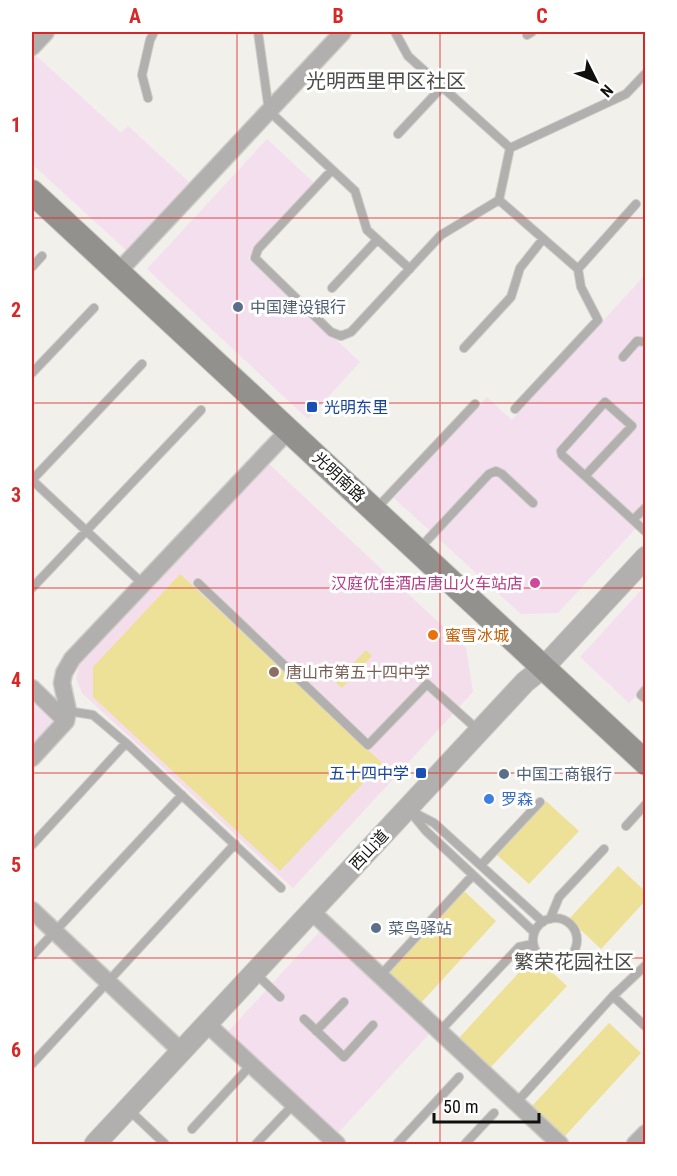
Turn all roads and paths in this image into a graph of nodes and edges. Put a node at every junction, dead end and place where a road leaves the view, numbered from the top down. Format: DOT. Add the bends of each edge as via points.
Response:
graph roads {
  1 [pos="46,32"];
  2 [pos="154,32"];
  3 [pos="258,32"];
  4 [pos="343,32"];
  5 [pos="395,32"];
  6 [pos="32,47"];
  7 [pos="645,73"];
  8 [pos="442,87"];
  9 [pos="148,98"];
  10 [pos="268,111"];
  11 [pos="398,134"];
  12 [pos="510,148"];
  13 [pos="332,170"];
  14 [pos="32,192"];
  15 [pos="499,200"];
  16 [pos="636,204"];
  17 [pos="543,239"];
  18 [pos="377,240"];
  19 [pos="42,256"];
  20 [pos="32,267"];
  21 [pos="410,269"];
  22 [pos="578,269"];
  23 [pos="118,272"];
  24 [pos="332,288"];
  25 [pos="94,308"];
  26 [pos="645,342"];
  27 [pos="464,348"];
  28 [pos="623,357"];
  29 [pos="142,364"];
  30 [pos="32,373"];
  31 [pos="475,404"];
  32 [pos="515,409"];
  33 [pos="201,410"];
  34 [pos="288,431"];
  35 [pos="585,476"];
  36 [pos="32,480"];
  37 [pos="533,503"];
  38 [pos="645,507"];
  39 [pos="375,510"];
  40 [pos="633,520"];
  41 [pos="86,531"];
  42 [pos="645,532"];
  43 [pos="418,550"];
  44 [pos="645,557"];
  45 [pos="143,584"];
  46 [pos="198,584"];
  47 [pos="32,588"];
  48 [pos="544,668"];
  49 [pos="32,688"];
  50 [pos="645,689"];
  51 [pos="645,699"];
  52 [pos="67,716"];
  53 [pos="479,732"];
  54 [pos="126,743"];
  55 [pos="32,758"];
  56 [pos="645,763"];
  57 [pos="182,795"];
  58 [pos="540,802"];
  59 [pos="645,804"];
  60 [pos="408,808"];
  61 [pos="626,826"];
  62 [pos="235,844"];
  63 [pos="32,845"];
  64 [pos="604,849"];
  65 [pos="482,864"];
  66 [pos="473,874"];
  67 [pos="281,888"];
  68 [pos="32,910"];
  69 [pos="312,912"];
  70 [pos="547,920"];
  71 [pos="55,931"];
  72 [pos="534,932"];
  73 [pos="533,945"];
  74 [pos="32,956"];
  75 [pos="645,965"];
  76 [pos="255,973"];
  77 [pos="379,977"];
  78 [pos="108,981"];
  79 [pos="613,996"];
  80 [pos="280,997"];
  81 [pos="344,1002"];
  82 [pos="304,1019"];
  83 [pos="207,1024"];
  84 [pos="372,1025"];
  85 [pos="645,1027"];
  86 [pos="316,1031"];
  87 [pos="438,1032"];
  88 [pos="182,1052"];
  89 [pos="32,1064"];
  90 [pos="251,1065"];
  91 [pos="459,1077"];
  92 [pos="515,1103"];
  93 [pos="293,1105"];
  94 [pos="128,1109"];
  95 [pos="494,1113"];
  96 [pos="192,1129"];
  97 [pos="645,1133"];
  98 [pos="95,1144"];
  99 [pos="165,1144"];
  100 [pos="256,1144"];
  101 [pos="335,1144"];
  102 [pos="397,1144"];
  103 [pos="465,1144"];
  104 [pos="560,1144"];
  105 [pos="635,1144"];
  1 -- 6 [label="street"];
  2 -- 9 [label="lane" via="142,75"];
  3 -- 10 [label="lane"];
  4 -- 10 [label="street"];
  5 -- 8 [label="lane" via="408,56"];
  7 -- 12 [label="lane" via="626,94"];
  8 -- 11 [label="lane"];
  8 -- 12 [label="lane"];
  10 -- 13 [label="lane"];
  10 -- 23 [label="street"];
  12 -- 15 [label="lane"];
  13 -- 18 [label="lane" via="355,191 367,230"];
  13 -- 21 [label="lane" via="258,249 255,258 259,265 331,332 341,336 351,332"];
  14 -- 23 [label="main road, 光明南路"];
  15 -- 17 [label="lane"];
  15 -- 21 [label="lane" via="441,235"];
  16 -- 22 [label="lane"];
  17 -- 22 [label="lane"];
  17 -- 27 [label="lane" via="520,268 511,297"];
  18 -- 21 [label="lane"];
  18 -- 24 [label="lane"];
  19 -- 20 [label="lane"];
  22 -- 32 [label="lane" via="581,286 598,320"];
  23 -- 34 [label="main road, 光明南路"];
  25 -- 30 [label="lane"];
  26 -- 28 [label="lane" via="637,341"];
  29 -- 36 [label="lane"];
  31 -- 39 [label="lane"];
  33 -- 41 [label="lane"];
  34 -- 39 [label="main road, 光明南路"];
  34 -- 45 [label="street"];
  35 -- 35 [label="lane" via="561,451 605,402 632,426"];
  35 -- 40 [label="lane"];
  36 -- 41 [label="lane"];
  37 -- 43 [label="lane" via="496,471"];
  38 -- 40 [label="lane"];
  39 -- 43 [label="main road, 光明南路"];
  40 -- 42 [label="lane"];
  41 -- 45 [label="lane"];
  41 -- 47 [label="lane"];
  43 -- 48 [label="main road, 光明南路"];
  44 -- 48 [label="street, 西山道"];
  45 -- 52 [label="street" via="72,659 62,683"];
  46 -- 53 [label="lane" via="368,746 427,684"];
  48 -- 53 [label="street, 西山道" via="525,682"];
  48 -- 56 [label="main road, 光明南路"];
  49 -- 52 [label="street"];
  50 -- 51 [label="lane" via="640,695"];
  52 -- 54 [label="lane" via="93,715"];
  52 -- 55 [label="street"];
  53 -- 60 [label="street, 西山道"];
  54 -- 57 [label="lane"];
  54 -- 63 [label="lane"];
  57 -- 62 [label="lane"];
  57 -- 71 [label="lane"];
  58 -- 65 [label="lane"];
  59 -- 61 [label="lane"];
  60 -- 65 [label="lane" via="434,823"];
  60 -- 66 [label="lane" via="426,831"];
  60 -- 69 [label="street, 西山道"];
  62 -- 67 [label="lane"];
  62 -- 78 [label="lane"];
  64 -- 70 [label="lane" via="559,897"];
  65 -- 70 [label="lane"];
  66 -- 72 [label="lane"];
  66 -- 77 [label="lane"];
  68 -- 71 [label="street"];
  69 -- 76 [label="street, 西山道"];
  69 -- 77 [label="street"];
  70 -- 72 [label="lane"];
  70 -- 73 [label="lane" via="564,920 570,925 576,938 573,952 554,962 541,957"];
  71 -- 74 [label="lane"];
  71 -- 78 [label="street"];
  72 -- 73 [label="lane"];
  73 -- 87 [label="lane" via="519,947"];
  75 -- 79 [label="lane"];
  76 -- 80 [label="lane"];
  76 -- 83 [label="street, 西山道"];
  77 -- 87 [label="street"];
  78 -- 88 [label="street"];
  78 -- 89 [label="lane"];
  79 -- 85 [label="lane"];
  79 -- 92 [label="lane"];
  81 -- 86 [label="lane"];
  82 -- 86 [label="lane"];
  83 -- 88 [label="street, 西山道"];
  83 -- 90 [label="street"];
  84 -- 86 [label="lane" via="344,1057"];
  87 -- 92 [label="street"];
  88 -- 94 [label="street, 西山道"];
  90 -- 93 [label="street"];
  90 -- 96 [label="lane"];
  91 -- 102 [label="lane"];
  92 -- 104 [label="street"];
  93 -- 100 [label="lane"];
  93 -- 101 [label="street"];
  94 -- 98 [label="street, 西山道"];
  94 -- 99 [label="lane"];
  95 -- 103 [label="lane"];
  97 -- 105 [label="street"];
}
